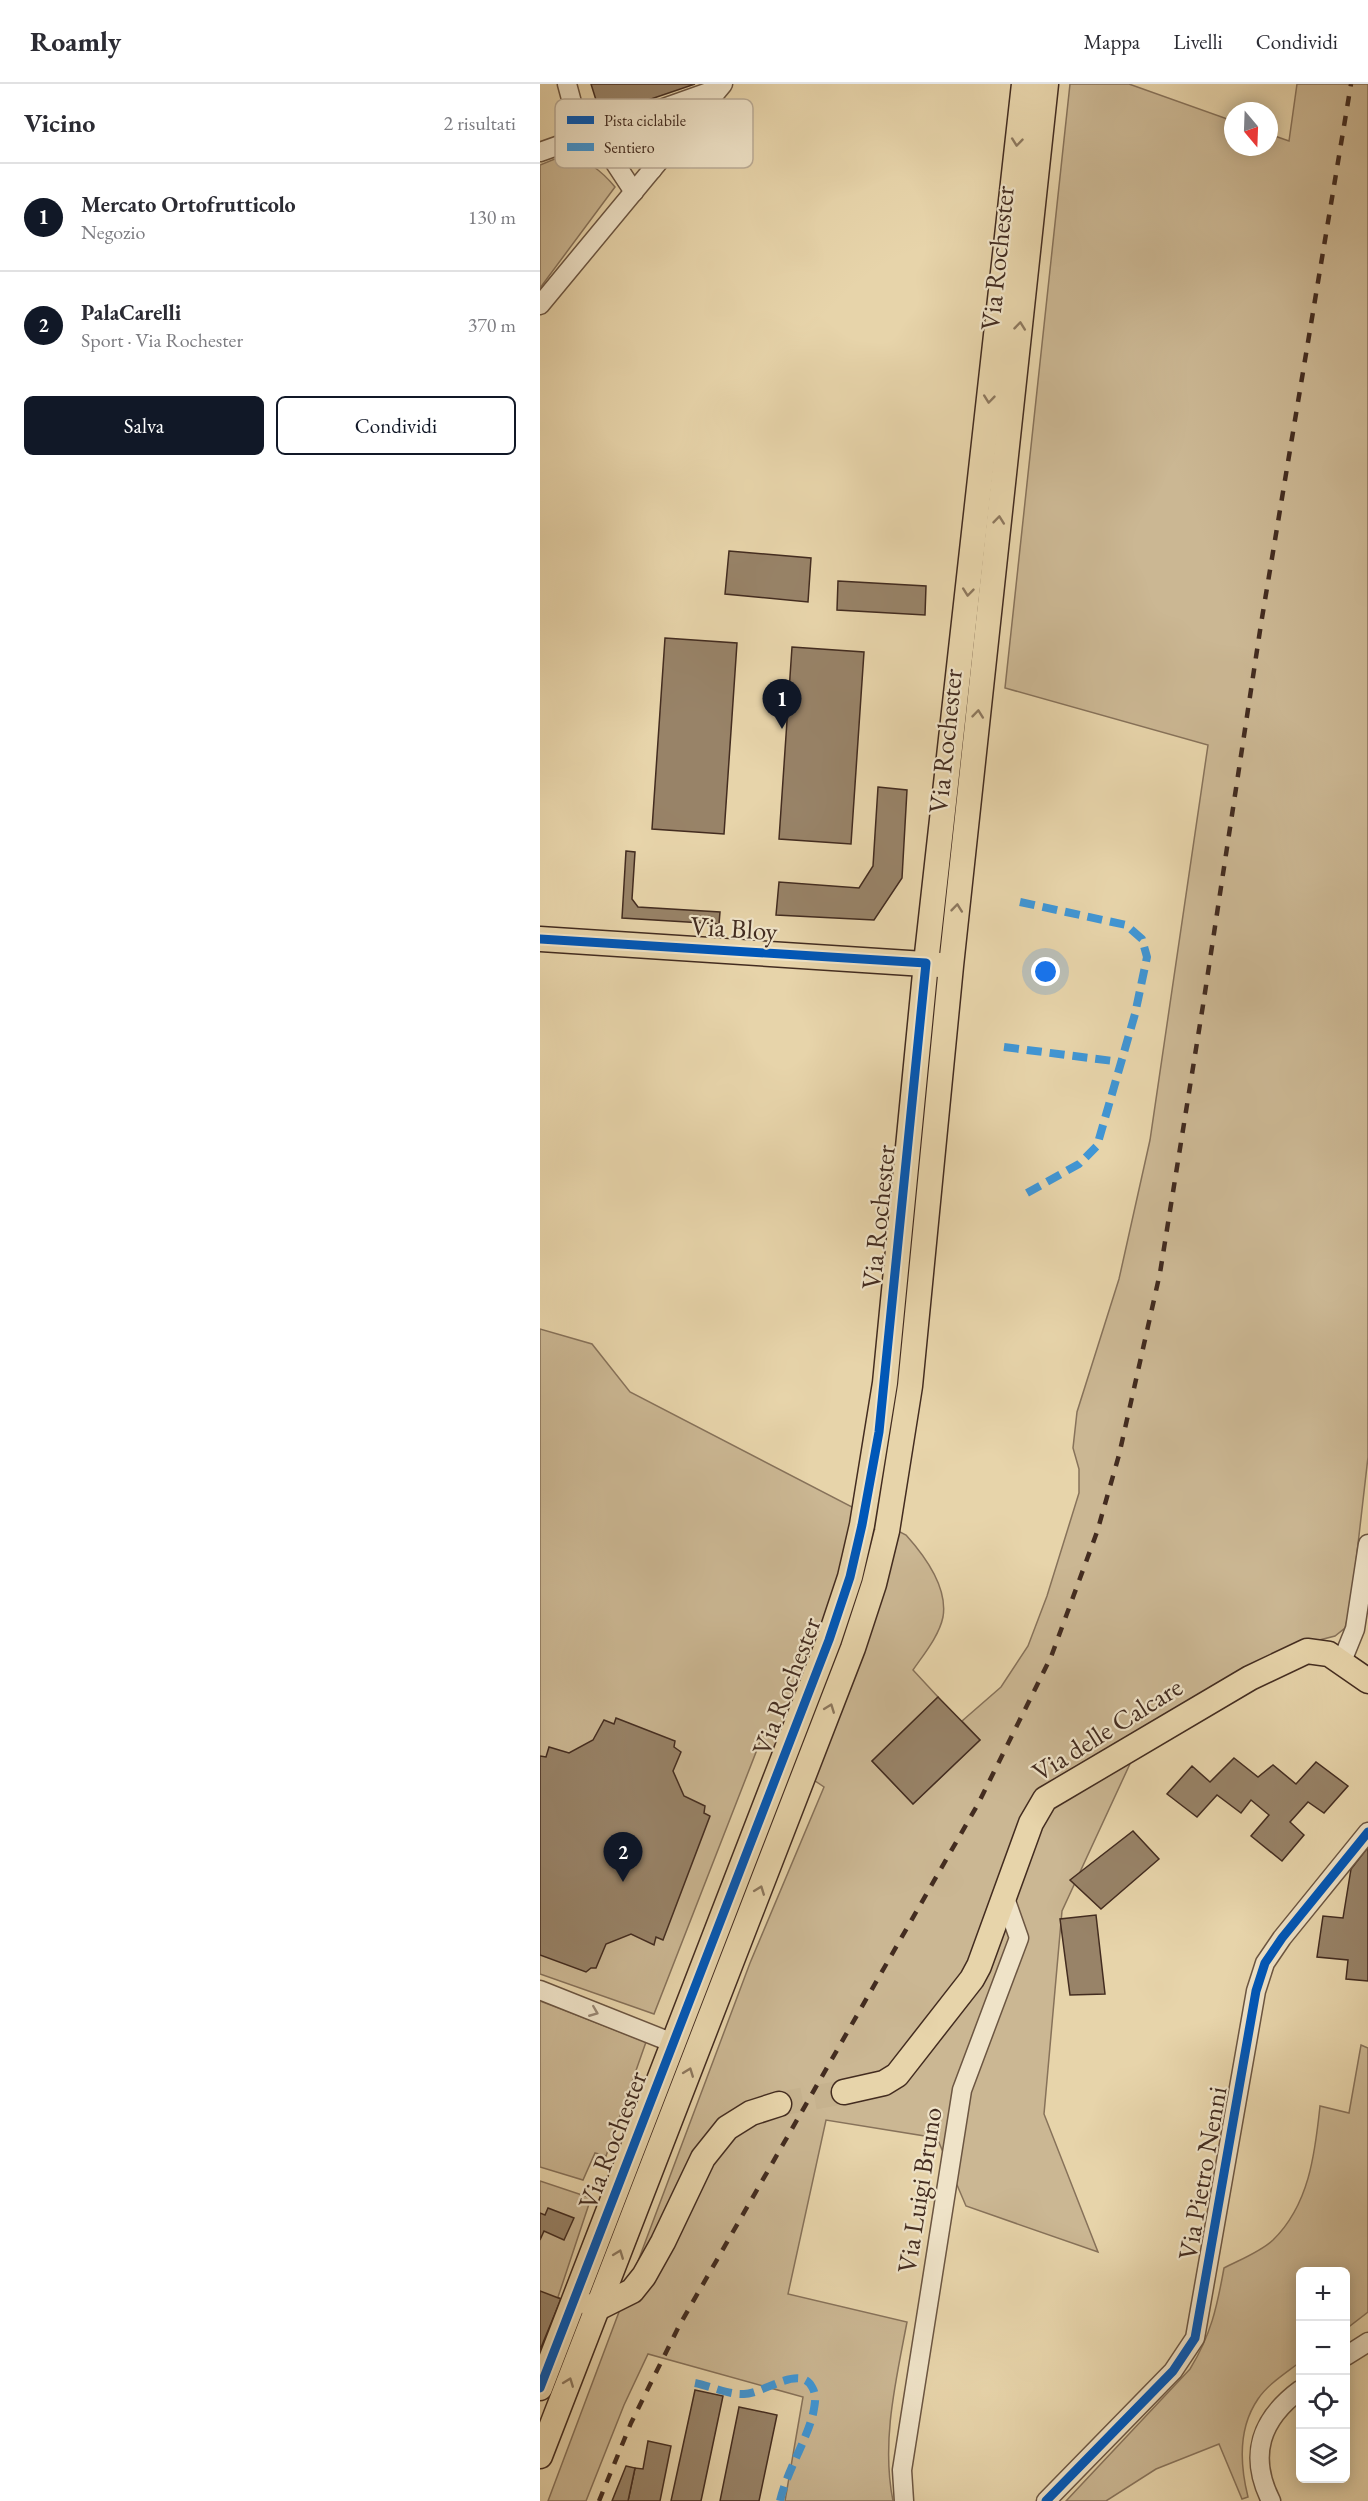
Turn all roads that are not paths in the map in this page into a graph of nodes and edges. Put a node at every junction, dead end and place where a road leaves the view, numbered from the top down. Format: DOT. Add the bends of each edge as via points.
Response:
graph roads {
  1 [pos="567,84"];
  2 [pos="1024,84"];
  3 [pos="1046,84"];
  4 [pos="721,86"];
  5 [pos="573,99"];
  6 [pos="684,99"];
  7 [pos="710,99"];
  8 [pos="555,146"];
  9 [pos="540,152"];
  10 [pos="618,168"];
  11 [pos="652,170"];
  12 [pos="633,192"];
  13 [pos="540,305"];
  14 [pos="540,939"];
  15 [pos="926,963"];
  16 [pos="951,966"];
  17 [pos="1368,1544"];
  18 [pos="1361,1628"];
  19 [pos="1342,1661"];
  20 [pos="1368,1682"];
  21 [pos="1368,1832"];
  22 [pos="1005,1898"];
  23 [pos="540,1990"];
  24 [pos="673,2043"];
  25 [pos="844,2092"];
  26 [pos="778,2104"];
  27 [pos="575,2299"];
  28 [pos="598,2308"];
  29 [pos="1368,2342"];
  30 [pos="1350,2353"];
  31 [pos="540,2388"];
  32 [pos="1296,2394"];
  33 [pos="540,2456"];
  34 [pos="904,2501"];
  35 [pos="1047,2501"];
  36 [pos="1271,2501"];
  1 -- 5 [label="street"];
  2 -- 15 [label="main road, Via Rochester, one-way"];
  16 -- 3 [label="main road, Via Rochester, one-way"];
  4 -- 6 [label="street"];
  4 -- 7 [label="street"];
  8 -- 9 [label="street"];
  10 -- 12 [label="street"];
  11 -- 12 [label="street"];
  12 -- 13 [label="street"];
  14 -- 15 [label="main road, Via Bloy"];
  15 -- 16 [label="main road, Via Bloy"];
  15 -- 24 [label="main road, Via Rochester" via="885,1383 862,1526 829,1640"];
  28 -- 16 [label="main road, Via Rochester, one-way" via="853,1648 874,1584 887,1531 909,1396"];
  17 -- 18 [label="street"];
  18 -- 19 [label="street"];
  19 -- 20 [label="main road, Via delle Calcare"];
  19 -- 22 [label="main road, Via delle Calcare" via="1319,1651 1297,1655 1058,1789 1036,1810"];
  21 -- 35 [label="street, Via Pietro Nenni" via="1265,1963 1256,1991 1195,2338 1173,2371"];
  22 -- 25 [label="main road, Via delle Calcare" via="972,1979 906,2066 884,2083"];
  22 -- 34 [label="street, Via Luigi Bruno" via="1018,1938 962,2090 902,2470"];
  23 -- 24 [label="street, one-way"];
  24 -- 27 [label="main road, Via Rochester"];
  26 -- 28 [label="main road" via="751,2113 727,2128 703,2158 644,2276 632,2291"];
  27 -- 28 [label="main road"];
  27 -- 31 [label="main road, Via Rochester"];
  33 -- 28 [label="main road, Via Rochester, one-way"];
  29 -- 30 [label="street"];
  32 -- 36 [label="street" via="1274,2414 1259,2452"];
}
